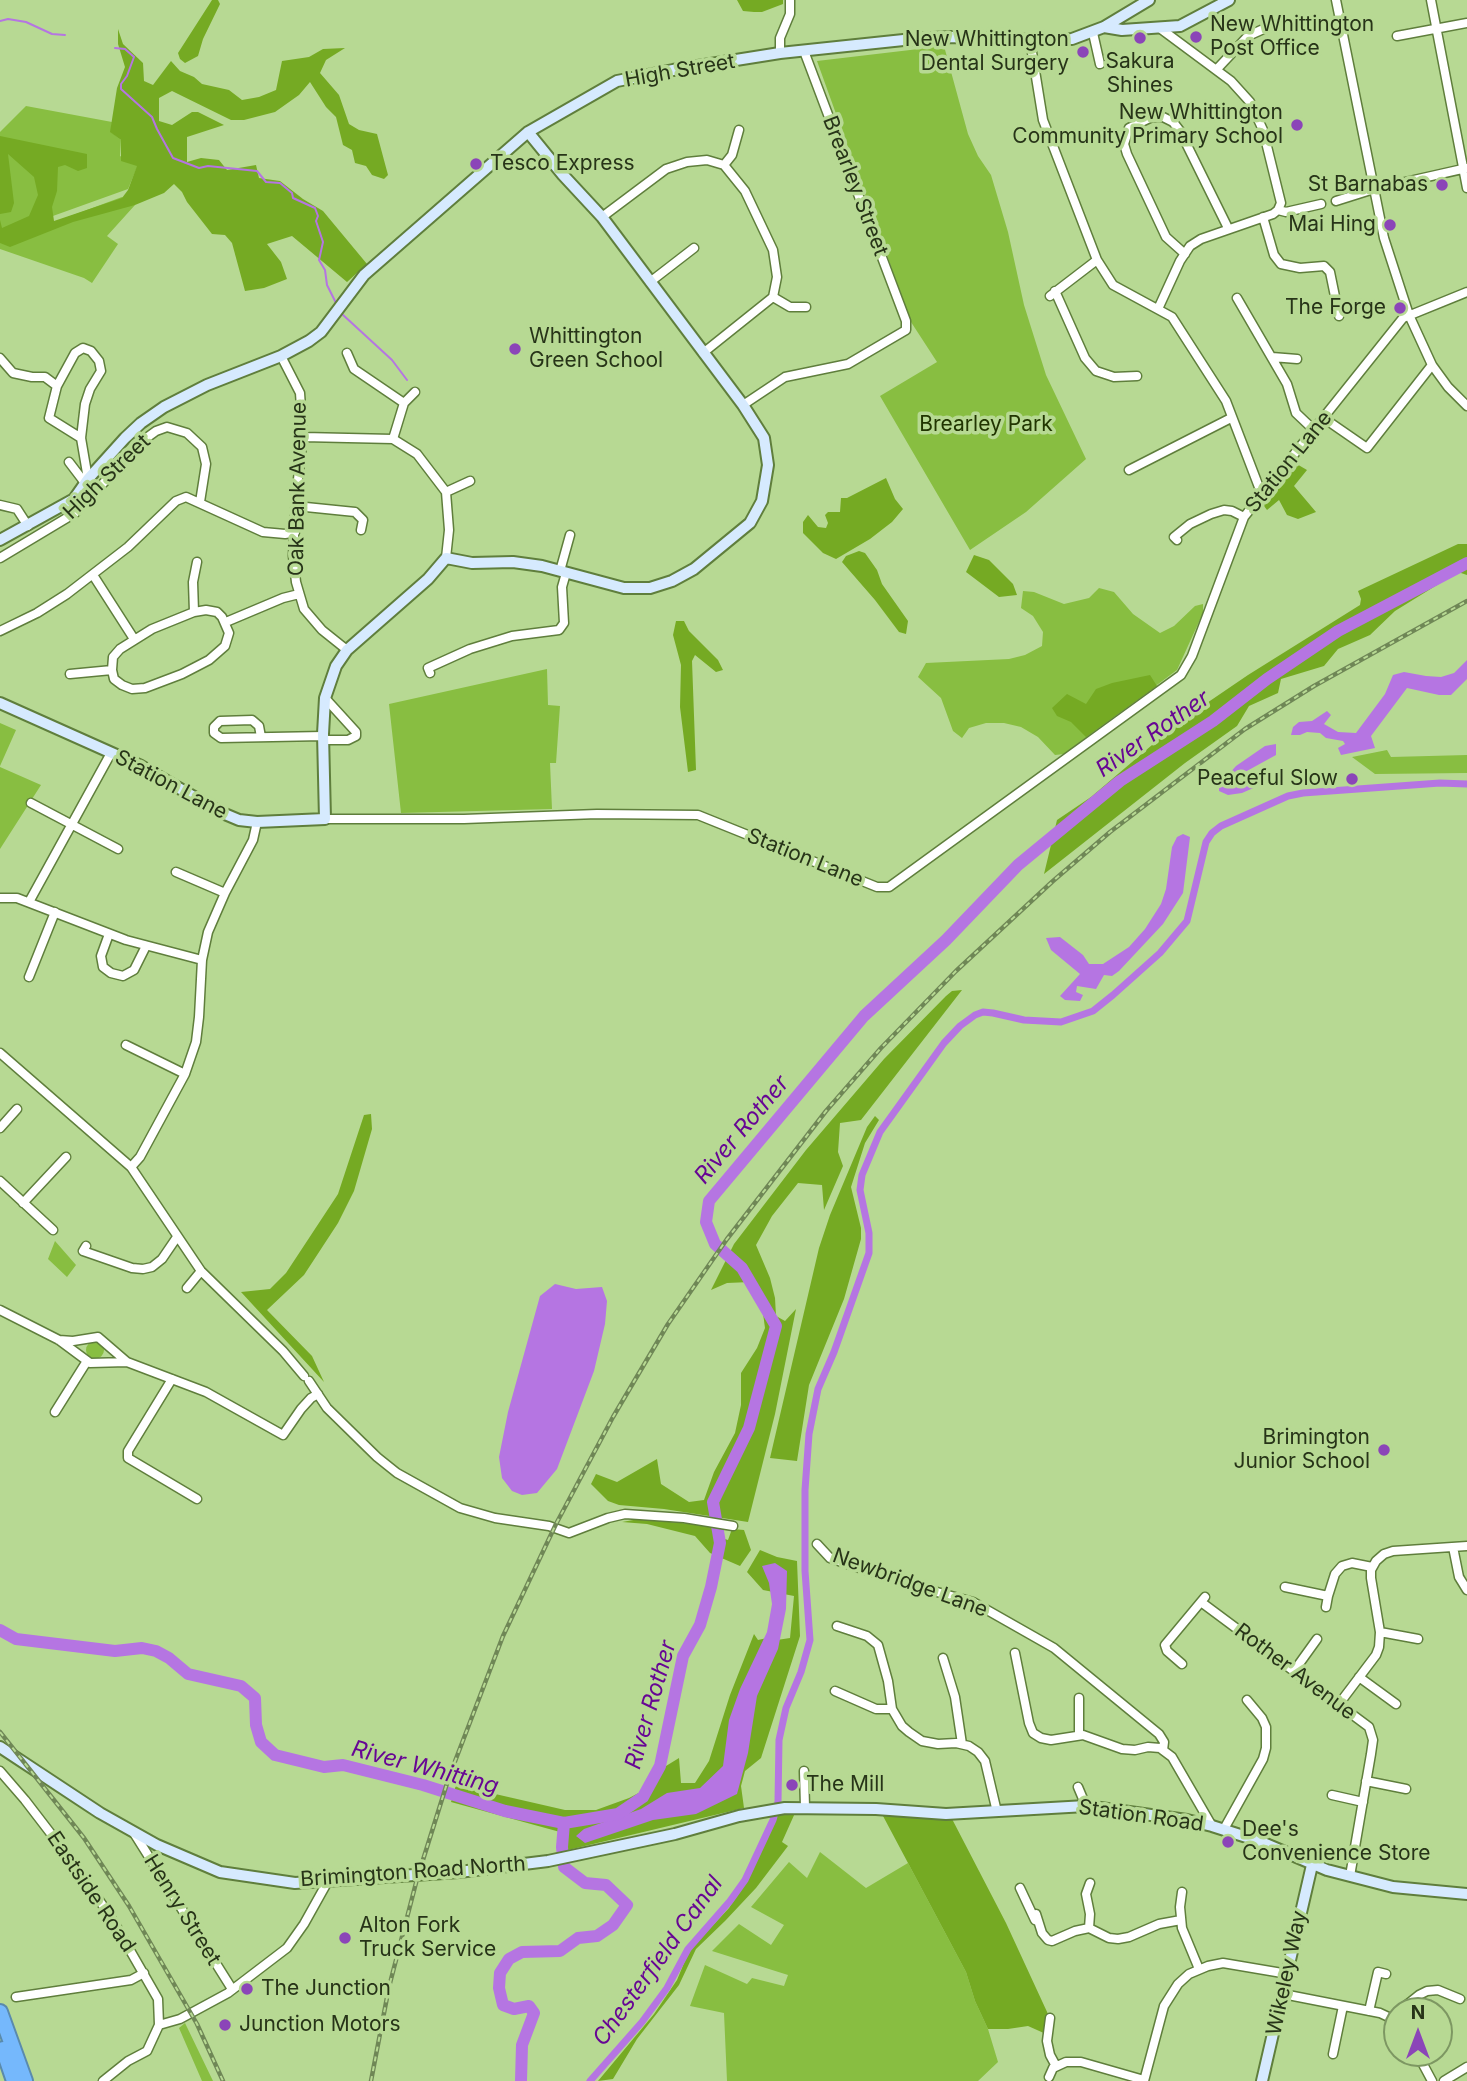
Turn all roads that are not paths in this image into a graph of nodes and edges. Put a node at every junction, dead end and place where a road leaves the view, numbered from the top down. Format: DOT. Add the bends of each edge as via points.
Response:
graph roads {
  1 [pos="790,0"];
  2 [pos="1149,0"];
  3 [pos="1229,0"];
  4 [pos="1336,0"];
  5 [pos="1431,0"];
  6 [pos="1467,23"];
  7 [pos="1270,26"];
  8 [pos="1104,27"];
  9 [pos="1161,29"];
  10 [pos="1436,29"];
  11 [pos="1093,33"];
  12 [pos="1397,36"];
  13 [pos="1030,40"];
  14 [pos="804,51"];
  15 [pos="780,53"];
  16 [pos="1100,64"];
  17 [pos="1217,69"];
  18 [pos="739,130"];
  19 [pos="528,132"];
  20 [pos="724,165"];
  21 [pos="1465,168"];
  22 [pos="1467,188"];
  23 [pos="1374,189"];
  24 [pos="1336,201"];
  25 [pos="1321,204"];
  26 [pos="1278,210"];
  27 [pos="602,217"];
  28 [pos="1263,217"];
  29 [pos="1228,228"];
  30 [pos="694,248"];
  31 [pos="1185,254"];
  32 [pos="1097,260"];
  33 [pos="650,282"];
  34 [pos="1467,292"];
  35 [pos="773,297"];
  36 [pos="1237,298"];
  37 [pos="806,307"];
  38 [pos="1158,309"];
  39 [pos="1409,315"];
  40 [pos="1339,316"];
  41 [pos="347,352"];
  42 [pos="703,353"];
  43 [pos="281,356"];
  44 [pos="1272,357"];
  45 [pos="0,358"];
  46 [pos="1297,359"];
  47 [pos="1432,365"];
  48 [pos="1137,376"];
  49 [pos="57,386"];
  50 [pos="415,393"];
  51 [pos="404,404"];
  52 [pos="743,405"];
  53 [pos="1467,406"];
  54 [pos="1231,418"];
  55 [pos="1325,419"];
  56 [pos="1315,431"];
  57 [pos="303,437"];
  58 [pos="81,438"];
  59 [pos="393,439"];
  60 [pos="69,462"];
  61 [pos="1129,470"];
  62 [pos="87,481"];
  63 [pos="470,481"];
  64 [pos="446,492"];
  65 [pos="1262,495"];
  66 [pos="200,502"];
  67 [pos="0,505"];
  68 [pos="296,506"];
  69 [pos="1244,517"];
  70 [pos="28,526"];
  71 [pos="361,530"];
  72 [pos="296,532"];
  73 [pos="570,535"];
  74 [pos="0,540"];
  75 [pos="1177,540"];
  76 [pos="0,558"];
  77 [pos="446,558"];
  78 [pos="197,562"];
  79 [pos="563,572"];
  80 [pos="93,575"];
  81 [pos="299,593"];
  82 [pos="194,612"];
  83 [pos="226,622"];
  84 [pos="0,631"];
  85 [pos="134,639"];
  86 [pos="347,650"];
  87 [pos="112,670"];
  88 [pos="430,673"];
  89 [pos="70,674"];
  90 [pos="325,698"];
  91 [pos="0,703"];
  92 [pos="261,737"];
  93 [pos="323,738"];
  94 [pos="111,753"];
  95 [pos="31,803"];
  96 [pos="325,819"];
  97 [pos="257,822"];
  98 [pos="69,825"];
  99 [pos="118,849"];
  100 [pos="176,872"];
  101 [pos="225,892"];
  102 [pos="0,898"];
  103 [pos="29,902"];
  104 [pos="55,912"];
  105 [pos="109,934"];
  106 [pos="146,946"];
  107 [pos="202,960"];
  108 [pos="29,977"];
  109 [pos="126,1045"];
  110 [pos="0,1053"];
  111 [pos="185,1074"];
  112 [pos="16,1109"];
  113 [pos="0,1128"];
  114 [pos="66,1157"];
  115 [pos="131,1167"];
  116 [pos="0,1181"];
  117 [pos="23,1203"];
  118 [pos="53,1230"];
  119 [pos="177,1237"];
  120 [pos="86,1246"];
  121 [pos="201,1271"];
  122 [pos="187,1287"];
  123 [pos="0,1310"];
  124 [pos="87,1339"];
  125 [pos="59,1340"];
  126 [pos="107,1345"];
  127 [pos="85,1359"];
  128 [pos="100,1362"];
  129 [pos="127,1362"];
  130 [pos="172,1379"];
  131 [pos="318,1394"];
  132 [pos="55,1412"];
  133 [pos="197,1500"];
  134 [pos="733,1526"];
  135 [pos="817,1544"];
  136 [pos="1467,1546"];
  137 [pos="1453,1547"];
  138 [pos="1374,1564"];
  139 [pos="1285,1587"];
  140 [pos="1467,1590"];
  141 [pos="1328,1596"];
  142 [pos="1326,1607"];
  143 [pos="856,1621"];
  144 [pos="837,1626"];
  145 [pos="854,1630"];
  146 [pos="1380,1632"];
  147 [pos="1317,1639"];
  148 [pos="1418,1639"];
  149 [pos="1014,1653"];
  150 [pos="943,1658"];
  151 [pos="1182,1664"];
  152 [pos="1294,1671"];
  153 [pos="1359,1677"];
  154 [pos="854,1687"];
  155 [pos="835,1691"];
  156 [pos="850,1698"];
  157 [pos="1079,1698"];
  158 [pos="1247,1700"];
  159 [pos="1339,1704"];
  160 [pos="1396,1704"];
  161 [pos="892,1709"];
  162 [pos="1079,1734"];
  163 [pos="961,1744"];
  164 [pos="0,1747"];
  165 [pos="1161,1749"];
  166 [pos="0,1771"];
  167 [pos="804,1771"];
  168 [pos="1366,1781"];
  169 [pos="1078,1787"];
  170 [pos="1406,1789"];
  171 [pos="1332,1795"];
  172 [pos="1363,1802"];
  173 [pos="1086,1806"];
  174 [pos="805,1807"];
  175 [pos="997,1812"];
  176 [pos="1212,1826"];
  177 [pos="1224,1829"];
  178 [pos="688,1830"];
  179 [pos="133,1831"];
  180 [pos="1312,1865"];
  181 [pos="1350,1876"];
  182 [pos="328,1881"];
  183 [pos="1090,1883"];
  184 [pos="1020,1888"];
  185 [pos="1182,1892"];
  186 [pos="1467,1894"];
  187 [pos="1181,1920"];
  188 [pos="1089,1928"];
  189 [pos="1199,1969"];
  190 [pos="144,1973"];
  191 [pos="1288,1974"];
  192 [pos="1387,1974"];
  193 [pos="232,1989"];
  194 [pos="1283,1994"];
  195 [pos="16,1997"];
  196 [pos="1417,1997"];
  197 [pos="1460,1999"];
  198 [pos="1343,2006"];
  199 [pos="1368,2011"];
  200 [pos="0,2012"];
  201 [pos="1383,2014"];
  202 [pos="1050,2018"];
  203 [pos="159,2025"];
  204 [pos="0,2040"];
  205 [pos="1332,2054"];
  206 [pos="1056,2066"];
  207 [pos="1467,2067"];
  208 [pos="1049,2077"];
  209 [pos="15,2081"];
  210 [pos="25,2081"];
  211 [pos="103,2081"];
  212 [pos="1144,2081"];
  213 [pos="1262,2081"];
  214 [pos="1444,2081"];
  1 -- 15 [label="street"];
  2 -- 8 [label="main road, High Street"];
  3 -- 9 [label="main road" via="1189,22"];
  4 -- 23 [label="street"];
  5 -- 10 [label="street"];
  6 -- 10 [label="street"];
  7 -- 17 [label="street" via="1248,36"];
  8 -- 9 [label="main road"];
  8 -- 11 [label="main road, High Street"];
  9 -- 17 [label="street"];
  10 -- 12 [label="street"];
  10 -- 21 [label="street"];
  11 -- 13 [label="main road, High Street" via="1072,39"];
  11 -- 16 [label="street"];
  13 -- 14 [label="main road, High Street" via="952,37"];
  13 -- 32 [label="street" via="1043,120"];
  14 -- 15 [label="main road, High Street"];
  14 -- 52 [label="street, Brearley Street" via="906,331 848,364 785,377"];
  15 -- 19 [label="main road, High Street" via="617,81"];
  17 -- 26 [label="street" via="1241,91 1258,118 1281,203"];
  18 -- 20 [label="street"];
  19 -- 27 [label="main road"];
  19 -- 43 [label="main road, High Street" via="364,275 321,332"];
  20 -- 27 [label="street" via="707,160 666,169"];
  20 -- 35 [label="street" via="745,191 773,250 777,277"];
  21 -- 22 [label="street"];
  21 -- 23 [label="street"];
  23 -- 24 [label="street"];
  23 -- 39 [label="street"];
  25 -- 26 [label="street"];
  26 -- 28 [label="street"];
  27 -- 33 [label="main road"];
  28 -- 29 [label="street"];
  28 -- 40 [label="street" via="1280,264 1324,266 1330,272"];
  29 -- 31 [label="street" via="1201,239"];
  29 -- 31 [label="street" via="1173,122 1152,117 1129,128 1124,144 1127,154 1166,237"];
  30 -- 33 [label="street"];
  31 -- 38 [label="street"];
  32 -- 38 [label="street" via="1113,285"];
  32 -- 48 [label="street" via="1053,294 1097,371 1114,377"];
  33 -- 42 [label="main road"];
  34 -- 39 [label="street"];
  35 -- 37 [label="street" via="790,307"];
  35 -- 42 [label="street"];
  36 -- 44 [label="street"];
  38 -- 54 [label="street" via="1172,317 1226,401"];
  39 -- 47 [label="street"];
  39 -- 55 [label="street, Station Lane"];
  41 -- 51 [label="street" via="354,369"];
  42 -- 52 [label="main road"];
  43 -- 57 [label="street, Oak Bank Avenue" via="300,393"];
  43 -- 62 [label="main road, High Street" via="164,407 125,438"];
  44 -- 46 [label="street"];
  44 -- 56 [label="street" via="1296,413"];
  45 -- 49 [label="street" via="13,373 45,377"];
  47 -- 53 [label="street"];
  47 -- 55 [label="street" via="1367,448"];
  49 -- 58 [label="street" via="49,418"];
  49 -- 58 [label="street" via="75,352 83,348 99,361 101,371 85,404"];
  50 -- 51 [label="street"];
  51 -- 59 [label="street"];
  52 -- 79 [label="main road" via="764,438 768,465 762,501 750,523 694,569 650,588 624,588"];
  54 -- 61 [label="street"];
  54 -- 65 [label="street"];
  55 -- 56 [label="street, Station Lane"];
  56 -- 65 [label="street, Station Lane"];
  57 -- 59 [label="street"];
  57 -- 68 [label="street, Oak Bank Avenue"];
  58 -- 62 [label="street"];
  59 -- 64 [label="street" via="416,454"];
  60 -- 62 [label="street"];
  62 -- 70 [label="main road, High Street" via="74,499"];
  63 -- 64 [label="street"];
  64 -- 77 [label="street"];
  65 -- 69 [label="street, Station Lane"];
  66 -- 72 [label="street" via="263,531"];
  66 -- 76 [label="street, High Street" via="206,464 202,447 187,433 167,427 145,439 75,513"];
  66 -- 80 [label="street" via="186,497 176,500"];
  67 -- 70 [label="street" via="17,509"];
  68 -- 71 [label="street" via="355,512 363,520"];
  68 -- 72 [label="street, Oak Bank Avenue"];
  69 -- 75 [label="street" via="1224,510 1211,514 1190,524 1174,537"];
  69 -- 96 [label="street, Station Lane" via="1181,675 889,887 877,887 698,815"];
  70 -- 74 [label="main road, High Street"];
  72 -- 81 [label="street, Oak Bank Avenue" via="293,556"];
  73 -- 79 [label="street"];
  77 -- 79 [label="main road" via="472,564 513,562"];
  77 -- 86 [label="main road"];
  78 -- 82 [label="street"];
  79 -- 88 [label="street" via="565,623 559,630 512,636 470,649 428,668"];
  80 -- 84 [label="street" via="37,613"];
  80 -- 85 [label="street"];
  81 -- 83 [label="street"];
  81 -- 86 [label="street, Oak Bank Avenue" via="304,609"];
  82 -- 83 [label="street" via="217,612"];
  82 -- 85 [label="street"];
  83 -- 87 [label="street" via="225,646 183,674 132,689 114,679"];
  85 -- 87 [label="street" via="113,657"];
  86 -- 90 [label="main road"];
  87 -- 89 [label="street"];
  90 -- 93 [label="main road"];
  90 -- 93 [label="street" via="356,736 348,740"];
  91 -- 94 [label="main road, Station Lane"];
  92 -- 92 [label="street" via="221,738 214,727 220,721 252,720"];
  92 -- 93 [label="street"];
  93 -- 96 [label="main road"];
  94 -- 97 [label="main road, Station Lane" via="172,782 220,812"];
  94 -- 98 [label="street"];
  95 -- 98 [label="street"];
  96 -- 97 [label="main road, Station Lane"];
  97 -- 101 [label="street" via="253,840"];
  98 -- 99 [label="street"];
  98 -- 103 [label="street"];
  100 -- 101 [label="street"];
  101 -- 107 [label="street"];
  102 -- 103 [label="street"];
  103 -- 104 [label="street"];
  104 -- 105 [label="street"];
  104 -- 108 [label="street"];
  105 -- 106 [label="street"];
  105 -- 106 [label="street" via="101,956 103,967 111,973 123,976 134,970"];
  106 -- 107 [label="street"];
  107 -- 111 [label="street" via="200,1017"];
  109 -- 111 [label="street"];
  110 -- 115 [label="street"];
  111 -- 115 [label="street"];
  112 -- 113 [label="street"];
  114 -- 117 [label="street"];
  115 -- 119 [label="street"];
  116 -- 117 [label="street"];
  117 -- 118 [label="street"];
  119 -- 120 [label="street" via="162,1259 144,1269 83,1251"];
  119 -- 121 [label="street"];
  121 -- 122 [label="street"];
  121 -- 131 [label="street"];
  123 -- 125 [label="street"];
  124 -- 125 [label="street"];
  124 -- 126 [label="street" via="98,1337"];
  124 -- 127 [label="street" via="82,1347"];
  125 -- 127 [label="street"];
  126 -- 128 [label="street" via="108,1353"];
  126 -- 129 [label="street"];
  127 -- 128 [label="street"];
  127 -- 132 [label="street"];
  128 -- 129 [label="street"];
  129 -- 130 [label="street"];
  130 -- 131 [label="street" via="206,1392 283,1435"];
  130 -- 133 [label="street" via="128,1458"];
  131 -- 134 [label="street" via="377,1457 460,1508 569,1533 625,1514"];
  135 -- 165 [label="street, Newbridge Lane" via="830,1558 973,1602 1054,1648 1159,1734 1164,1742"];
  136 -- 137 [label="street"];
  137 -- 138 [label="street" via="1393,1551"];
  137 -- 140 [label="street" via="1459,1577"];
  138 -- 141 [label="street" via="1342,1566"];
  138 -- 146 [label="street" via="1371,1578"];
  139 -- 141 [label="street"];
  141 -- 142 [label="street"];
  143 -- 145 [label="street"];
  144 -- 145 [label="street"];
  145 -- 161 [label="street" via="878,1645"];
  146 -- 148 [label="street"];
  146 -- 153 [label="street" via="1376,1655"];
  147 -- 152 [label="street"];
  149 -- 162 [label="street" via="1033,1733 1051,1740"];
  150 -- 163 [label="street" via="955,1697"];
  151 -- 152 [label="street, Rother Avenue" via="1165,1645 1203,1600"];
  152 -- 159 [label="street, Rother Avenue"];
  153 -- 159 [label="street"];
  153 -- 160 [label="street"];
  154 -- 156 [label="street"];
  155 -- 156 [label="street"];
  156 -- 161 [label="street" via="876,1709"];
  157 -- 162 [label="street"];
  158 -- 177 [label="street" via="1266,1727 1266,1748"];
  159 -- 168 [label="street, Rother Avenue" via="1369,1727 1373,1740"];
  161 -- 163 [label="street" via="902,1726 922,1741"];
  162 -- 165 [label="street" via="1122,1749"];
  163 -- 175 [label="street" via="985,1761"];
  164 -- 179 [label="main road, Brimington Road North"];
  165 -- 176 [label="street, Newbridge Lane" via="1172,1757"];
  166 -- 190 [label="street, Eastside Road" via="78,1868"];
  167 -- 174 [label="street"];
  168 -- 170 [label="street"];
  168 -- 172 [label="street, Rother Avenue"];
  169 -- 173 [label="street"];
  171 -- 172 [label="street"];
  172 -- 181 [label="street, Rother Avenue"];
  173 -- 175 [label="main road, Station Road"];
  173 -- 176 [label="main road, Station Road"];
  174 -- 175 [label="main road, Station Road"];
  174 -- 178 [label="main road, Station Road" via="739,1816"];
  176 -- 177 [label="main road, Station Road"];
  177 -- 180 [label="main road, Station Road"];
  178 -- 182 [label="main road, Brimington Road North" via="548,1861"];
  179 -- 182 [label="main road, Brimington Road North" via="220,1872 295,1883"];
  179 -- 193 [label="street, Henry Street"];
  180 -- 181 [label="main road, Station Road"];
  180 -- 191 [label="main road, Wikeley Way"];
  181 -- 186 [label="main road, Station Road" via="1393,1887"];
  182 -- 193 [label="street" via="287,1948"];
  183 -- 188 [label="street" via="1086,1894"];
  184 -- 188 [label="street" via="1045,1937 1052,1941"];
  185 -- 187 [label="street"];
  187 -- 188 [label="street" via="1118,1940"];
  187 -- 189 [label="street"];
  189 -- 191 [label="street" via="1223,1964"];
  189 -- 212 [label="street" via="1178,1984 1164,2006"];
  190 -- 195 [label="street" via="131,1980"];
  190 -- 203 [label="street, Eastside Road" via="158,1999"];
  191 -- 194 [label="main road, Wikeley Way"];
  192 -- 199 [label="street" via="1378,1972"];
  193 -- 203 [label="street" via="180,2019"];
  194 -- 198 [label="street"];
  194 -- 213 [label="main road, Wikeley Way"];
  196 -- 197 [label="street" via="1438,1990"];
  198 -- 199 [label="street"];
  198 -- 205 [label="street"];
  199 -- 201 [label="street"];
  200 -- 210 [label="highway"];
  202 -- 206 [label="street" via="1049,2055"];
  203 -- 211 [label="street" via="147,2052"];
  204 -- 209 [label="highway"];
  206 -- 208 [label="street"];
  206 -- 212 [label="street" via="1081,2062"];
  207 -- 214 [label="street"];
}
